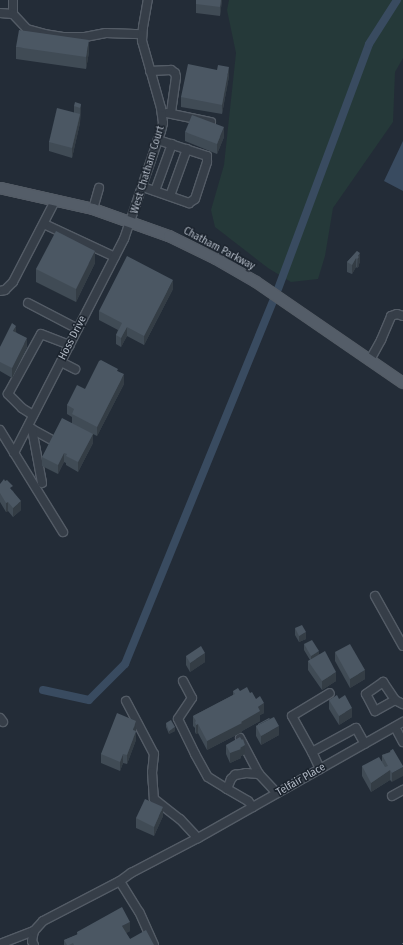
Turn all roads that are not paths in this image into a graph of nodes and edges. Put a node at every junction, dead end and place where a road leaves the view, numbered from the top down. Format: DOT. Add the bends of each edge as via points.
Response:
graph roads {
  1 [pos="13,0"];
  2 [pos="148,0"];
  3 [pos="0,13"];
  4 [pos="13,14"];
  5 [pos="142,34"];
  6 [pos="150,71"];
  7 [pos="162,113"];
  8 [pos="171,113"];
  9 [pos="210,122"];
  10 [pos="158,140"];
  11 [pos="172,144"];
  12 [pos="187,149"];
  13 [pos="143,187"];
  14 [pos="0,188"];
  15 [pos="99,188"];
  16 [pos="155,191"];
  17 [pos="170,196"];
  18 [pos="55,201"];
  19 [pos="93,209"];
  20 [pos="132,222"];
  21 [pos="44,224"];
  22 [pos="115,257"];
  23 [pos="0,291"];
  24 [pos="28,303"];
  25 [pos="403,316"];
  26 [pos="78,329"];
  27 [pos="70,345"];
  28 [pos="370,360"];
  29 [pos="61,362"];
  30 [pos="75,369"];
  31 [pos="403,383"];
  32 [pos="33,415"];
  33 [pos="30,428"];
  34 [pos="0,430"];
  35 [pos="52,440"];
  36 [pos="14,453"];
  37 [pos="42,483"];
  38 [pos="63,532"];
  39 [pos="375,596"];
  40 [pos="403,646"];
  41 [pos="183,681"];
  42 [pos="330,693"];
  43 [pos="395,700"];
  44 [pos="126,701"];
  45 [pos="403,704"];
  46 [pos="403,722"];
  47 [pos="395,726"];
  48 [pos="240,738"];
  49 [pos="403,742"];
  50 [pos="365,744"];
  51 [pos="312,752"];
  52 [pos="320,769"];
  53 [pos="259,774"];
  54 [pos="227,789"];
  55 [pos="403,790"];
  56 [pos="277,794"];
  57 [pos="392,796"];
  58 [pos="253,807"];
  59 [pos="198,838"];
  60 [pos="120,881"];
  61 [pos="34,931"];
  62 [pos="0,944"];
  63 [pos="34,945"];
  64 [pos="154,945"];
  1 -- 4 [label="street"];
  2 -- 5 [label="street, West Chatham Court"];
  3 -- 4 [label="street"];
  4 -- 5 [label="street" via="27,29 63,37 86,37 106,33"];
  5 -- 6 [label="street, West Chatham Court"];
  6 -- 7 [label="street, West Chatham Court"];
  6 -- 8 [label="street" via="171,70 175,73"];
  7 -- 8 [label="street"];
  7 -- 10 [label="street, West Chatham Court"];
  8 -- 9 [label="street"];
  10 -- 11 [label="street"];
  10 -- 13 [label="street, West Chatham Court"];
  11 -- 12 [label="street"];
  11 -- 16 [label="street"];
  12 -- 17 [label="street"];
  12 -- 17 [label="street" via="207,156 195,198 189,203"];
  13 -- 16 [label="street"];
  13 -- 20 [label="street, West Chatham Court"];
  14 -- 18 [label="main road, Chatham Parkway"];
  15 -- 19 [label="street"];
  16 -- 17 [label="street"];
  18 -- 19 [label="main road, Chatham Parkway"];
  18 -- 21 [label="street"];
  19 -- 20 [label="main road, Chatham Parkway"];
  20 -- 22 [label="street, Hoss Drive"];
  20 -- 28 [label="main road, Chatham Parkway" via="169,236 256,282"];
  21 -- 22 [label="street"];
  21 -- 23 [label="street" via="13,282 5,290"];
  22 -- 26 [label="street, Hoss Drive"];
  24 -- 26 [label="street"];
  25 -- 28 [label="street" via="391,316"];
  26 -- 27 [label="street, Hoss Drive"];
  27 -- 29 [label="street, Hoss Drive"];
  27 -- 32 [label="street" via="40,334 8,394"];
  28 -- 31 [label="main road, Chatham Parkway"];
  29 -- 30 [label="street"];
  29 -- 32 [label="street, Hoss Drive"];
  32 -- 33 [label="street, Hoss Drive"];
  33 -- 35 [label="street"];
  33 -- 36 [label="street, Hoss Drive"];
  33 -- 37 [label="street"];
  34 -- 36 [label="street"];
  36 -- 38 [label="street"];
  39 -- 40 [label="street"];
  41 -- 54 [label="street" via="192,698 178,719 208,777"];
  42 -- 51 [label="street" via="292,716"];
  43 -- 45 [label="street"];
  44 -- 59 [label="street" via="154,754 154,799 180,819"];
  46 -- 47 [label="street, Telfair Place"];
  47 -- 49 [label="street"];
  47 -- 50 [label="street, Telfair Place"];
  48 -- 53 [label="street"];
  50 -- 51 [label="street" via="356,728"];
  50 -- 52 [label="street, Telfair Place"];
  51 -- 52 [label="street"];
  52 -- 56 [label="street, Telfair Place"];
  53 -- 54 [label="street" via="235,775"];
  53 -- 56 [label="street"];
  54 -- 58 [label="street" via="248,801"];
  55 -- 57 [label="street"];
  56 -- 58 [label="street, Telfair Place"];
  58 -- 59 [label="street, Telfair Place"];
  59 -- 60 [label="street, Telfair Place"];
  60 -- 61 [label="street, Telfair Place" via="43,921"];
  60 -- 64 [label="street" via="139,912"];
  61 -- 62 [label="street"];
  61 -- 63 [label="street"];
}
